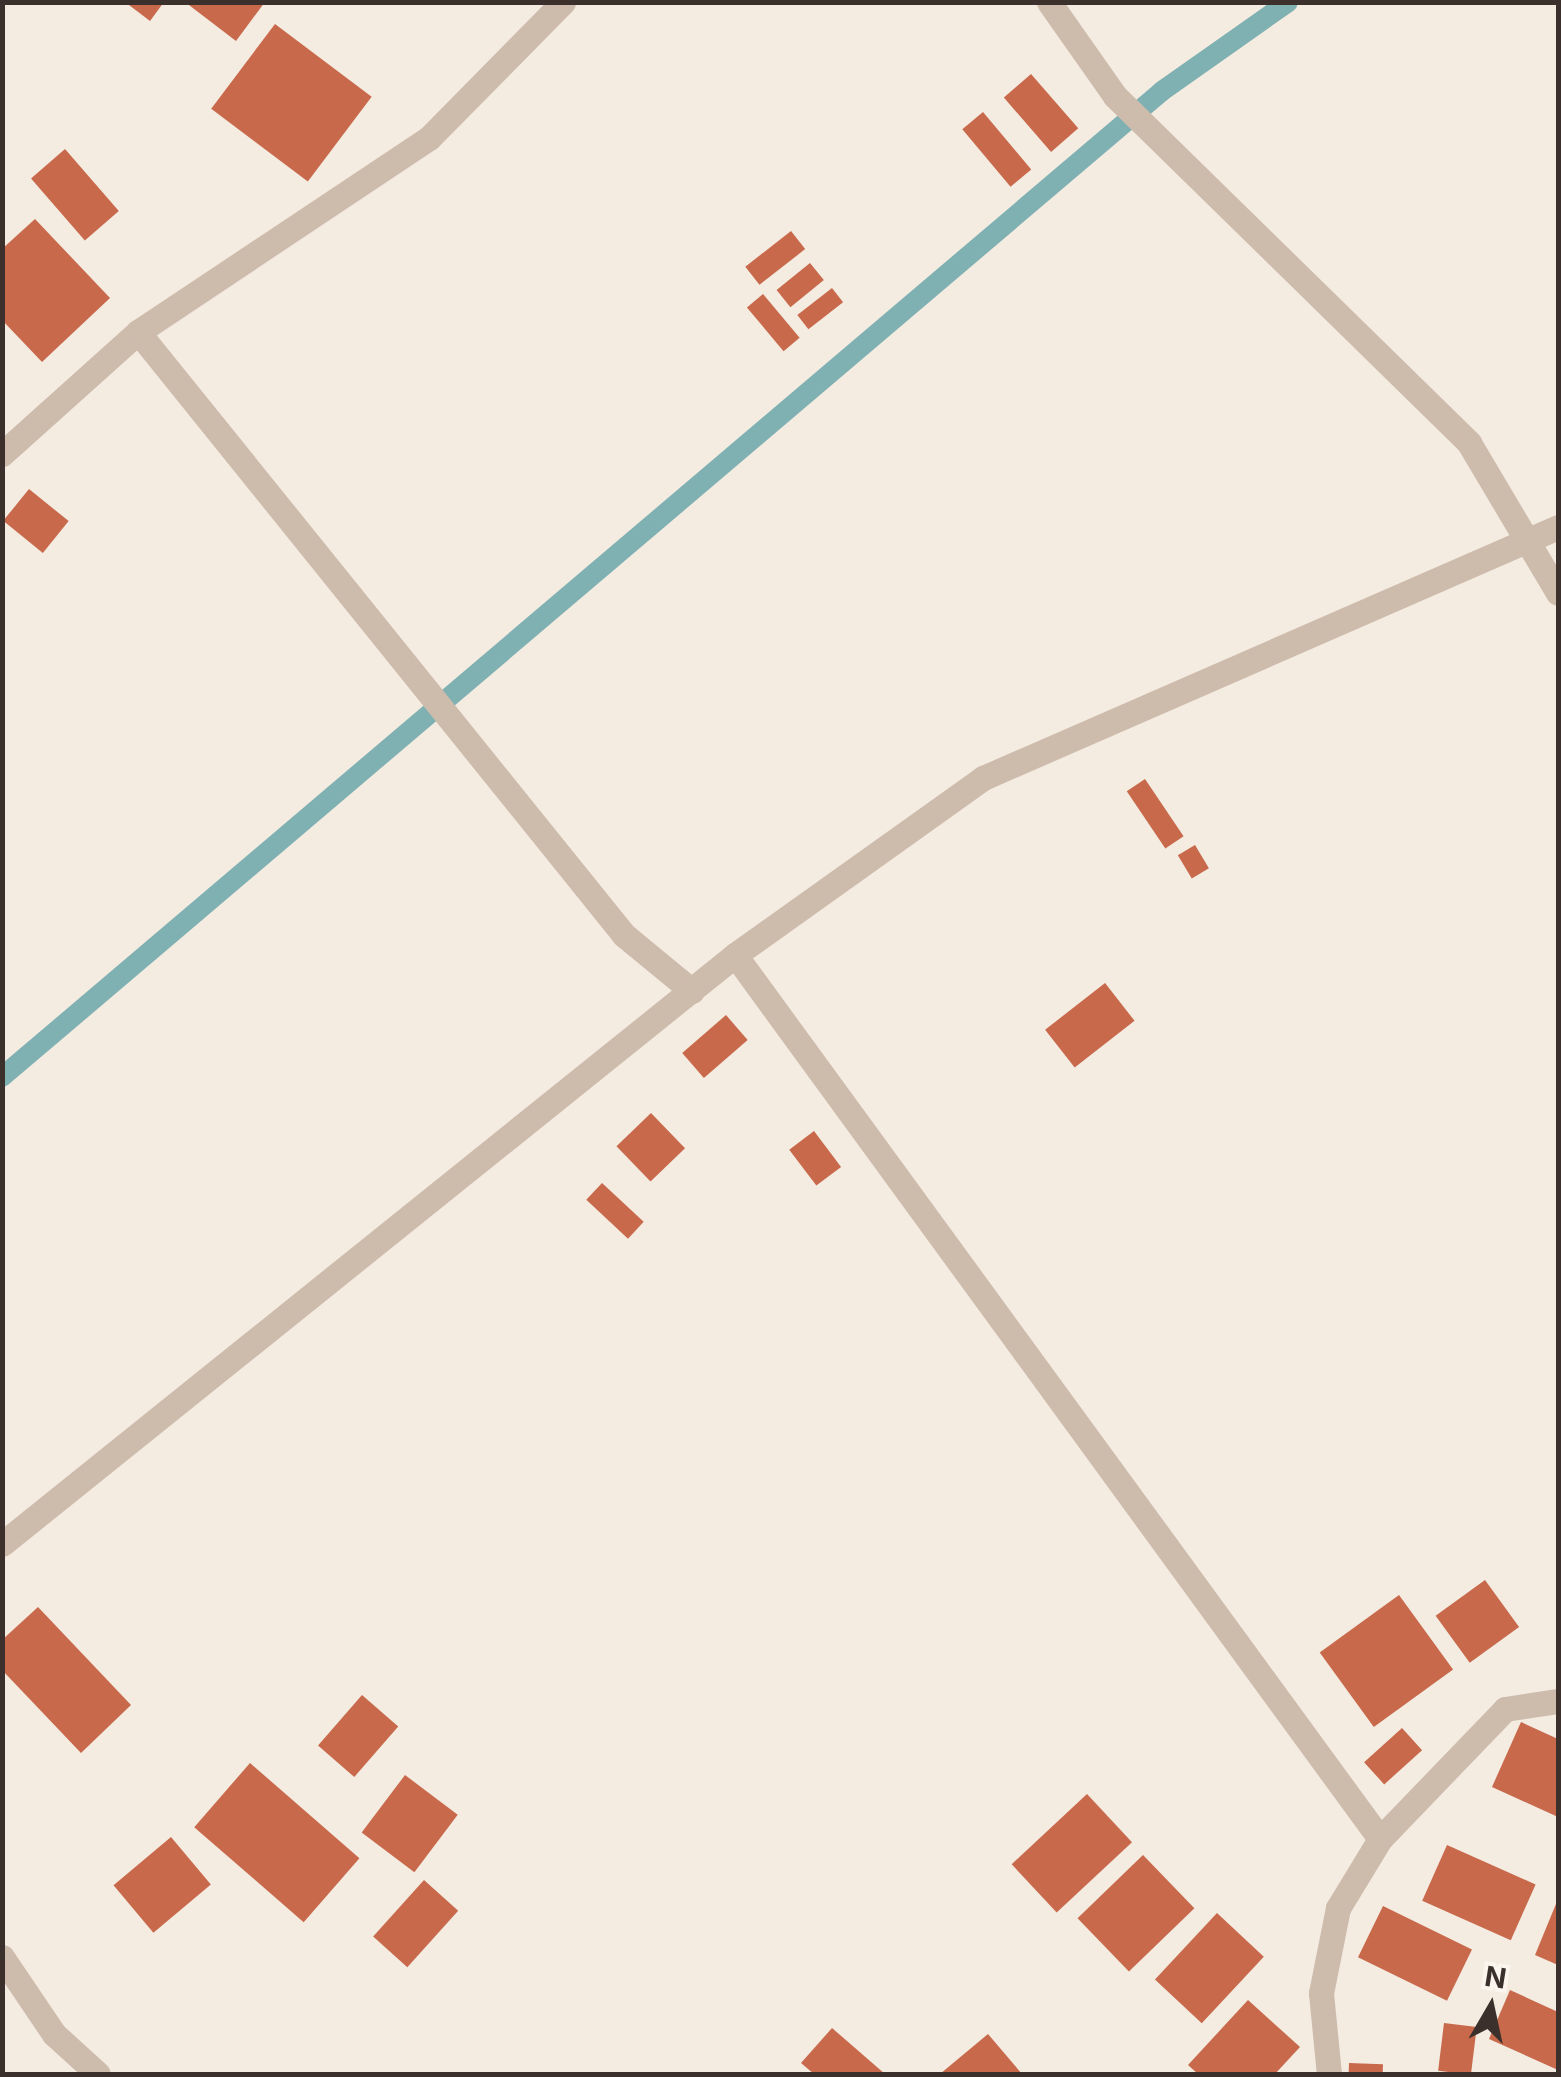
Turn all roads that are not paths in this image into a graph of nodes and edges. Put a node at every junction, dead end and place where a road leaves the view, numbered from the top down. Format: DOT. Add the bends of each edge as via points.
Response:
graph roads {
  1 [pos="563,2"];
  2 [pos="1048,2"];
  3 [pos="138,332"];
  4 [pos="2,454"];
  5 [pos="1558,527"];
  6 [pos="1524,547"];
  7 [pos="1558,593"];
  8 [pos="734,955"];
  9 [pos="692,990"];
  10 [pos="2,1544"];
  11 [pos="1558,1701"];
  12 [pos="1380,1839"];
  13 [pos="2,1957"];
  14 [pos="98,2074"];
  15 [pos="1329,2074"];
  1 -- 3 [label="street" via="430,138"];
  2 -- 6 [label="street" via="1115,96 1469,442"];
  3 -- 4 [label="street"];
  3 -- 9 [label="street" via="624,935"];
  5 -- 6 [label="street"];
  6 -- 7 [label="street"];
  6 -- 8 [label="street" via="982,778"];
  8 -- 9 [label="street"];
  8 -- 12 [label="street"];
  9 -- 10 [label="street"];
  11 -- 12 [label="street" via="1505,1709"];
  12 -- 15 [label="street" via="1338,1908 1321,1993"];
  13 -- 14 [label="street" via="54,2034"];
}
